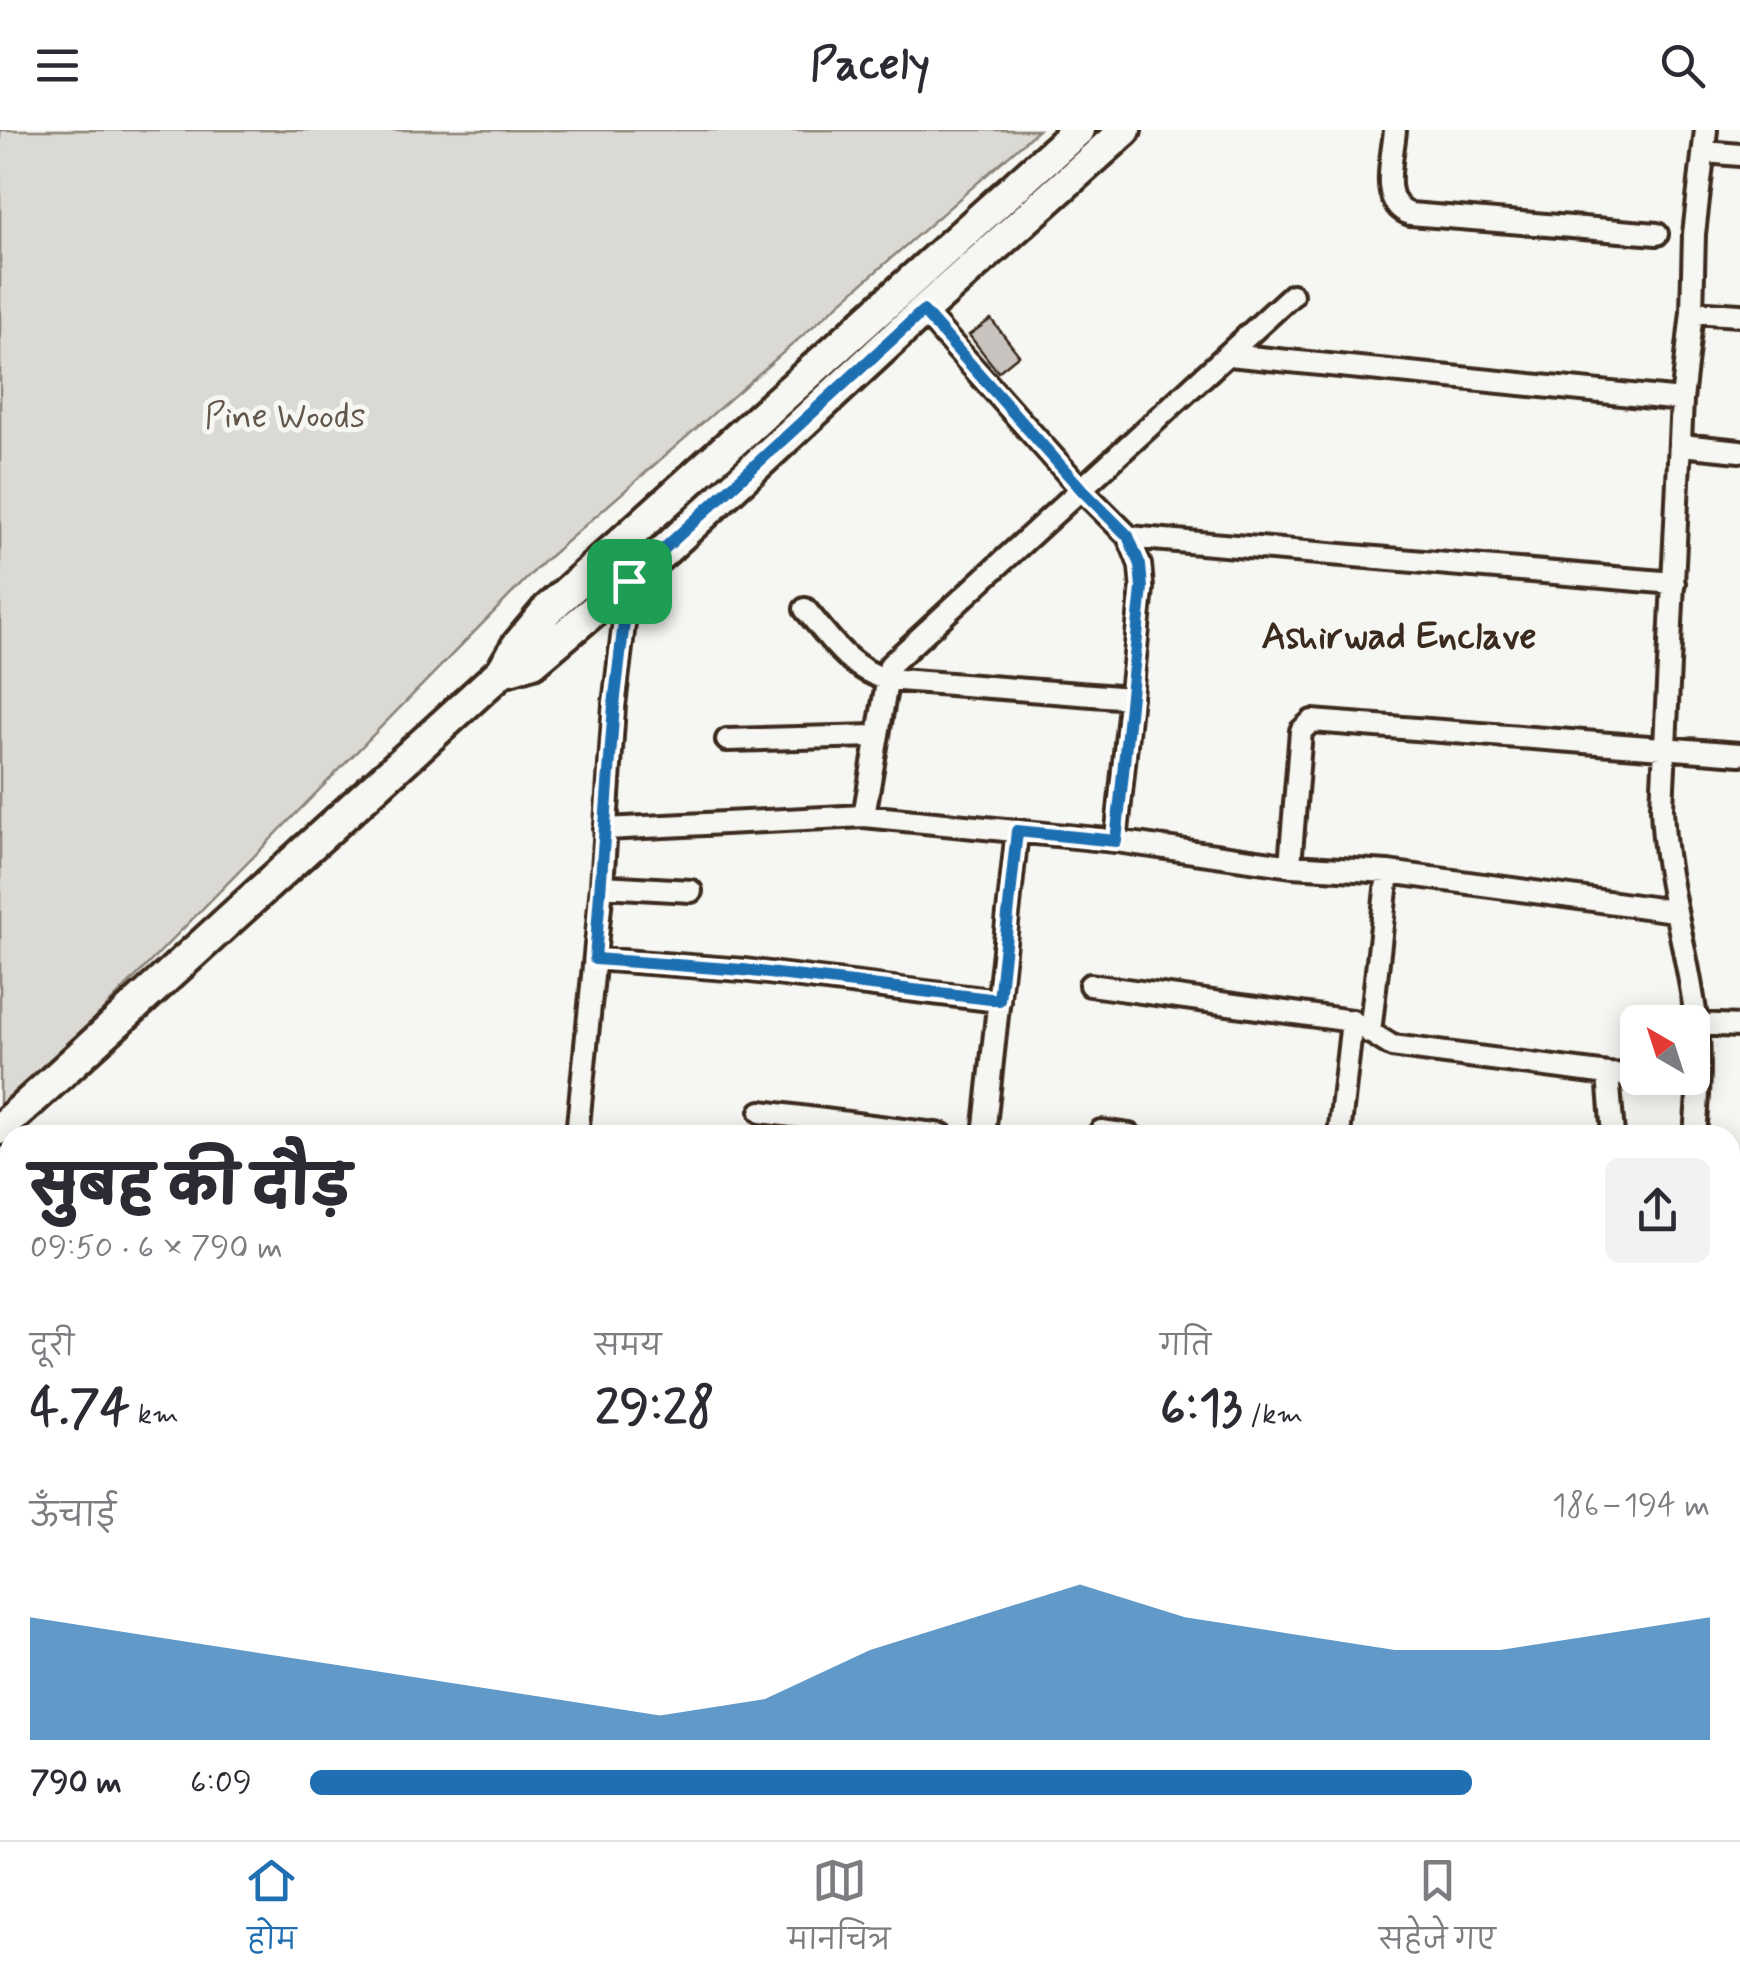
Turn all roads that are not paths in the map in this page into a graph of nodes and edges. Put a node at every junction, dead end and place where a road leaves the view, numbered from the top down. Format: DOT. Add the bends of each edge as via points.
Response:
graph roads {
  1 [pos="1078,130"];
  2 [pos="1097,130"];
  3 [pos="1125,130"];
  4 [pos="1396,130"];
  5 [pos="1706,130"];
  6 [pos="1705,152"];
  7 [pos="1740,154"];
  8 [pos="1657,234"];
  9 [pos="1292,296"];
  10 [pos="923,311"];
  11 [pos="1692,312"];
  12 [pos="1740,315"];
  13 [pos="1229,354"];
  14 [pos="1682,400"];
  15 [pos="1681,445"];
  16 [pos="1740,451"];
  17 [pos="1083,491"];
  18 [pos="1128,536"];
  19 [pos="629,581"];
  20 [pos="1674,582"];
  21 [pos="805,609"];
  22 [pos="502,672"];
  23 [pos="886,679"];
  24 [pos="1130,698"];
  25 [pos="876,736"];
  26 [pos="728,740"];
  27 [pos="1663,746"];
  28 [pos="1740,754"];
  29 [pos="864,816"];
  30 [pos="606,829"];
  31 [pos="1017,831"];
  32 [pos="1116,841"];
  33 [pos="1290,864"];
  34 [pos="1388,872"];
  35 [pos="602,886"];
  36 [pos="692,891"];
  37 [pos="1674,911"];
  38 [pos="595,959"];
  39 [pos="1090,985"];
  40 [pos="999,1000"];
  41 [pos="1693,1005"];
  42 [pos="1352,1021"];
  43 [pos="1710,1025"];
  44 [pos="1740,1026"];
  45 [pos="1370,1033"];
  46 [pos="1608,1074"];
  47 [pos="1620,1074"];
  48 [pos="1696,1095"];
  49 [pos="761,1112"];
  50 [pos="4,1125"];
  51 [pos="577,1125"];
  52 [pos="863,1125"];
  53 [pos="985,1125"];
  54 [pos="1341,1125"];
  55 [pos="1612,1125"];
  56 [pos="1695,1125"];
  1 -- 22 [label="street" via="547,610"];
  2 -- 22 [label="street"];
  3 -- 10 [label="street"];
  4 -- 8 [label="street" via="1392,202 1398,210"];
  5 -- 6 [label="street"];
  6 -- 7 [label="street"];
  6 -- 11 [label="street"];
  9 -- 13 [label="street"];
  10 -- 17 [label="street"];
  10 -- 19 [label="street"];
  11 -- 12 [label="street"];
  11 -- 14 [label="street"];
  13 -- 14 [label="street"];
  13 -- 17 [label="street"];
  14 -- 15 [label="street"];
  15 -- 16 [label="street"];
  15 -- 20 [label="street"];
  17 -- 18 [label="street"];
  17 -- 23 [label="street" via="900,655"];
  18 -- 20 [label="street"];
  18 -- 24 [label="street" via="1142,588"];
  19 -- 22 [label="street" via="534,662"];
  19 -- 30 [label="street"];
  20 -- 27 [label="street"];
  21 -- 23 [label="street" via="850,662"];
  22 -- 50 [label="street"];
  23 -- 24 [label="street"];
  23 -- 25 [label="street"];
  24 -- 32 [label="street"];
  25 -- 26 [label="street"];
  25 -- 29 [label="street"];
  27 -- 28 [label="street"];
  27 -- 33 [label="street" via="1312,722 1302,731"];
  27 -- 37 [label="street" via="1662,834"];
  29 -- 30 [label="street"];
  29 -- 31 [label="street"];
  30 -- 35 [label="street"];
  31 -- 32 [label="street"];
  31 -- 40 [label="street"];
  32 -- 33 [label="street"];
  33 -- 34 [label="street"];
  34 -- 37 [label="street"];
  34 -- 45 [label="street"];
  35 -- 36 [label="street"];
  35 -- 38 [label="street"];
  37 -- 41 [label="street"];
  38 -- 40 [label="street"];
  38 -- 51 [label="street"];
  39 -- 42 [label="street"];
  40 -- 53 [label="street"];
  42 -- 45 [label="street"];
  42 -- 54 [label="street"];
  43 -- 44 [label="street"];
  45 -- 46 [label="street" via="1392,1046"];
  46 -- 47 [label="street"];
  46 -- 55 [label="street"];
  48 -- 56 [label="street"];
  49 -- 52 [label="street"];
}
